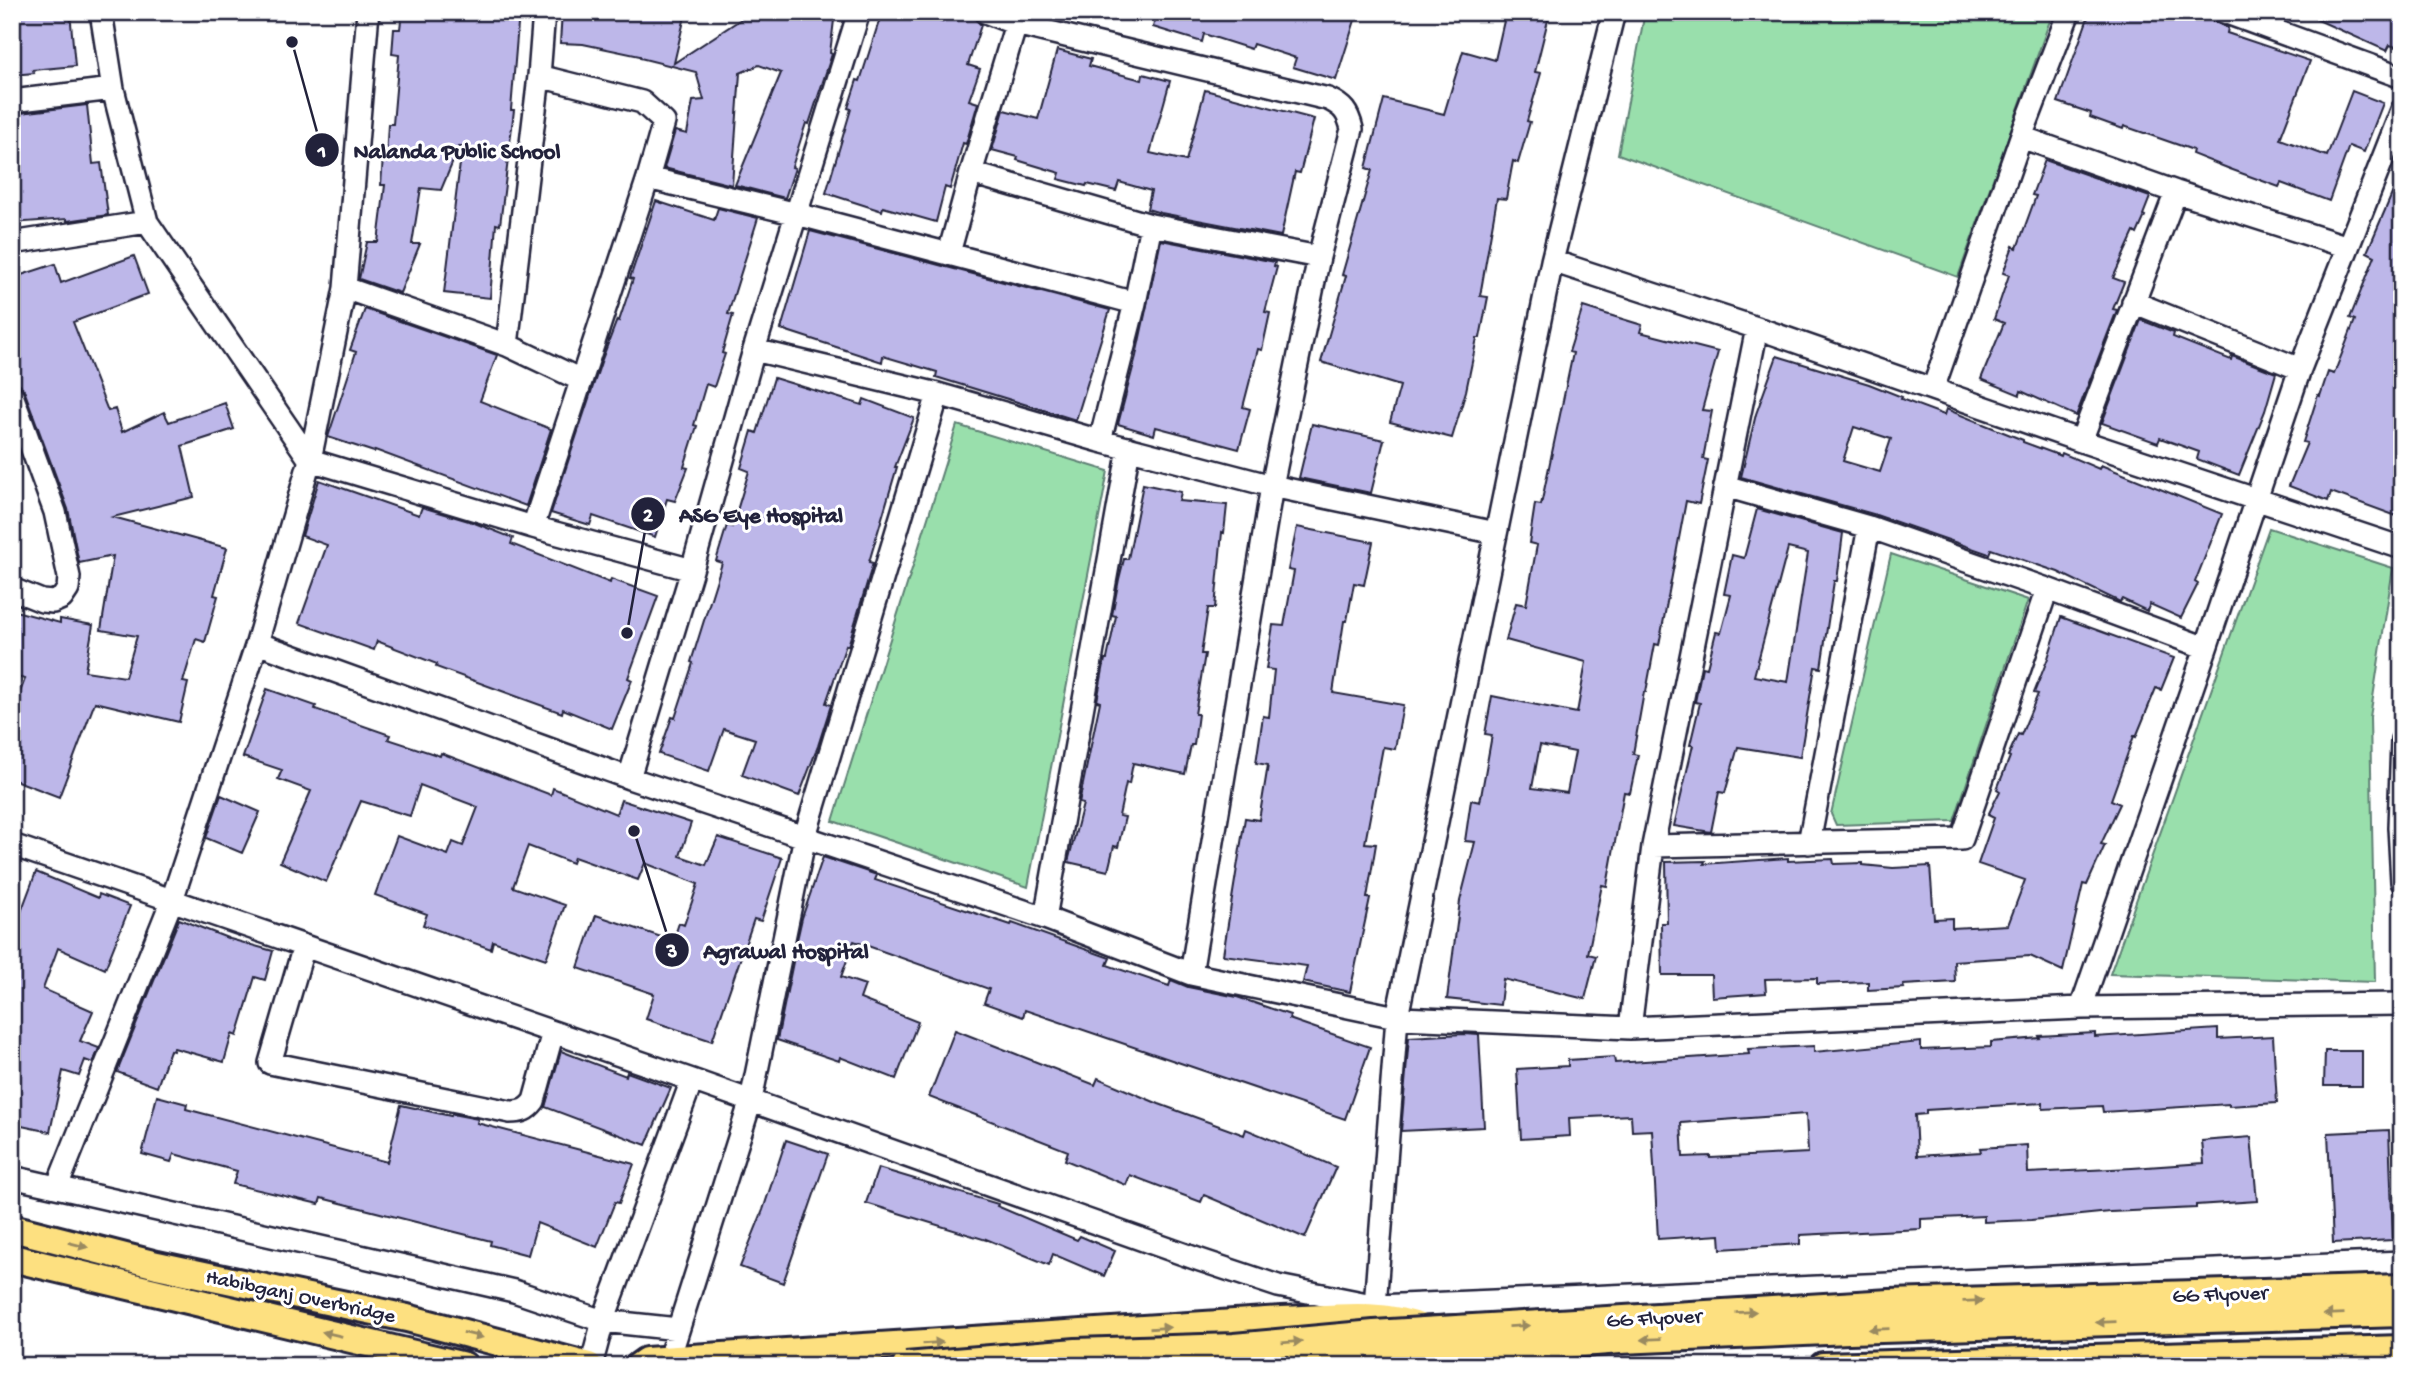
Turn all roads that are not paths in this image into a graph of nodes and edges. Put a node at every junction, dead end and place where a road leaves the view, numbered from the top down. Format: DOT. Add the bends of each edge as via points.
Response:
graph roads {
  1 [pos="101,12"];
  2 [pos="368,12"];
  3 [pos="544,12"];
  4 [pos="859,12"];
  5 [pos="985,12"];
  6 [pos="1614,12"];
  7 [pos="2069,12"];
  8 [pos="2224,12"];
  9 [pos="1016,24"];
  10 [pos="539,76"];
  11 [pos="2402,77"];
  12 [pos="113,89"];
  13 [pos="12,101"];
  14 [pos="2402,110"];
  15 [pos="2021,137"];
  16 [pos="971,173"];
  17 [pos="648,178"];
  18 [pos="2176,192"];
  19 [pos="797,214"];
  20 [pos="146,222"];
  21 [pos="1152,225"];
  22 [pos="12,243"];
  23 [pos="2348,247"];
  24 [pos="949,253"];
  25 [pos="1319,257"];
  26 [pos="1552,261"];
  27 [pos="345,288"];
  28 [pos="2133,302"];
  29 [pos="1135,303"];
  30 [pos="1757,328"];
  31 [pos="508,345"];
  32 [pos="754,350"];
  33 [pos="2300,369"];
  34 [pos="581,380"];
  35 [pos="1933,389"];
  36 [pos="938,394"];
  37 [pos="12,395"];
  38 [pos="1100,441"];
  39 [pos="2081,441"];
  40 [pos="1129,448"];
  41 [pos="310,460"];
  42 [pos="1272,486"];
  43 [pos="1725,486"];
  44 [pos="2255,499"];
  45 [pos="533,527"];
  46 [pos="1869,527"];
  47 [pos="1496,533"];
  48 [pos="2402,548"];
  49 [pos="692,570"];
  50 [pos="12,589"];
  51 [pos="2047,589"];
  52 [pos="257,643"];
  53 [pos="2206,648"];
  54 [pos="2402,740"];
  55 [pos="629,778"];
  56 [pos="2400,827"];
  57 [pos="806,836"];
  58 [pos="1809,844"];
  59 [pos="12,845"];
  60 [pos="1653,846"];
  61 [pos="2402,882"];
  62 [pos="172,900"];
  63 [pos="1045,918"];
  64 [pos="304,946"];
  65 [pos="1191,974"];
  66 [pos="2402,1004"];
  67 [pos="2081,1008"];
  68 [pos="1397,1017"];
  69 [pos="1630,1028"];
  70 [pos="553,1032"];
  71 [pos="692,1080"];
  72 [pos="751,1100"];
  73 [pos="12,1177"];
  74 [pos="57,1187"];
  75 [pos="12,1228"];
  76 [pos="12,1258"];
  77 [pos="2402,1262"];
  78 [pos="2402,1288"];
  79 [pos="1375,1312"];
  80 [pos="2402,1313"];
  81 [pos="603,1321"];
  82 [pos="678,1329"];
  83 [pos="2402,1349"];
  84 [pos="669,1359"];
  85 [pos="2402,1363"];
  86 [pos="464,1366"];
  87 [pos="590,1366"];
  88 [pos="639,1366"];
  89 [pos="906,1366"];
  90 [pos="1297,1366"];
  91 [pos="1376,1366"];
  92 [pos="1495,1366"];
  93 [pos="1823,1366"];
  94 [pos="2328,1366"];
  1 -- 12 [label="street"];
  2 -- 27 [label="street"];
  3 -- 10 [label="street"];
  4 -- 19 [label="street"];
  5 -- 9 [label="street"];
  6 -- 26 [label="street"];
  7 -- 15 [label="street"];
  8 -- 11 [label="street"];
  9 -- 16 [label="street"];
  9 -- 25 [label="street" via="1340,105 1349,114 1352,129"];
  10 -- 17 [label="street" via="642,102 664,122"];
  10 -- 31 [label="street"];
  12 -- 13 [label="street"];
  12 -- 20 [label="street"];
  14 -- 23 [label="street"];
  15 -- 18 [label="street"];
  15 -- 35 [label="street"];
  16 -- 21 [label="street"];
  16 -- 24 [label="street"];
  17 -- 19 [label="street"];
  17 -- 34 [label="street"];
  18 -- 23 [label="street"];
  18 -- 28 [label="street"];
  19 -- 24 [label="street"];
  19 -- 32 [label="street"];
  20 -- 22 [label="street"];
  20 -- 41 [label="street"];
  21 -- 25 [label="street"];
  21 -- 29 [label="street"];
  23 -- 33 [label="street"];
  24 -- 29 [label="street"];
  25 -- 42 [label="street"];
  26 -- 30 [label="street"];
  26 -- 47 [label="street"];
  27 -- 31 [label="street"];
  27 -- 41 [label="street"];
  28 -- 33 [label="street"];
  28 -- 39 [label="street"];
  29 -- 38 [label="street"];
  30 -- 35 [label="street"];
  30 -- 43 [label="street"];
  31 -- 34 [label="street"];
  32 -- 36 [label="street"];
  32 -- 49 [label="street"];
  33 -- 44 [label="street"];
  34 -- 45 [label="street"];
  35 -- 39 [label="street"];
  36 -- 38 [label="street"];
  36 -- 57 [label="street"];
  37 -- 50 [label="street" via="55,512 69,577 68,589 53,602"];
  38 -- 40 [label="street"];
  39 -- 44 [label="street"];
  40 -- 42 [label="street"];
  40 -- 63 [label="street"];
  41 -- 45 [label="street"];
  41 -- 52 [label="street"];
  42 -- 47 [label="street"];
  42 -- 65 [label="street"];
  43 -- 46 [label="street"];
  43 -- 60 [label="street"];
  44 -- 48 [label="street"];
  44 -- 53 [label="street"];
  45 -- 49 [label="street"];
  46 -- 51 [label="street"];
  46 -- 58 [label="street"];
  47 -- 68 [label="street"];
  49 -- 55 [label="street"];
  51 -- 53 [label="street"];
  51 -- 58 [label="street" via="1962,839"];
  52 -- 55 [label="street"];
  52 -- 62 [label="street"];
  53 -- 67 [label="street"];
  54 -- 56 [label="street"];
  55 -- 57 [label="street"];
  56 -- 61 [label="street"];
  57 -- 63 [label="street"];
  57 -- 72 [label="street"];
  58 -- 60 [label="street"];
  59 -- 62 [label="street"];
  60 -- 69 [label="street"];
  62 -- 64 [label="street"];
  62 -- 74 [label="street"];
  63 -- 65 [label="street"];
  64 -- 70 [label="street"];
  64 -- 70 [label="street" via="270,1063 521,1112 534,1101"];
  65 -- 68 [label="street"];
  66 -- 67 [label="street"];
  67 -- 69 [label="street"];
  68 -- 69 [label="street"];
  68 -- 79 [label="street"];
  70 -- 71 [label="street"];
  71 -- 72 [label="street"];
  71 -- 81 [label="street"];
  72 -- 79 [label="street" via="1279,1286"];
  72 -- 82 [label="street"];
  73 -- 74 [label="street"];
  74 -- 81 [label="street" via="514,1291"];
  75 -- 87 [label="main road, Habibganj Overbridge, one-way" via="157,1265 407,1318"];
  86 -- 76 [label="main road, Habibganj Overbridge, one-way"];
  77 -- 79 [label="street"];
  89 -- 78 [label="main road, GG Flyover, one-way, bridge" via="1876,1304"];
  84 -- 79 [label="main road, one-way"];
  79 -- 91 [label="street"];
  79 -- 92 [label="main road" via="1443,1338"];
  80 -- 90 [label="main road, GG Flyover, one-way, bridge" via="1634,1339"];
  81 -- 82 [label="street"];
  81 -- 87 [label="street"];
  82 -- 84 [label="street"];
  83 -- 93 [label="main road"];
  84 -- 88 [label="main road" via="646,1360"];
  85 -- 94 [label="main road"];
}
